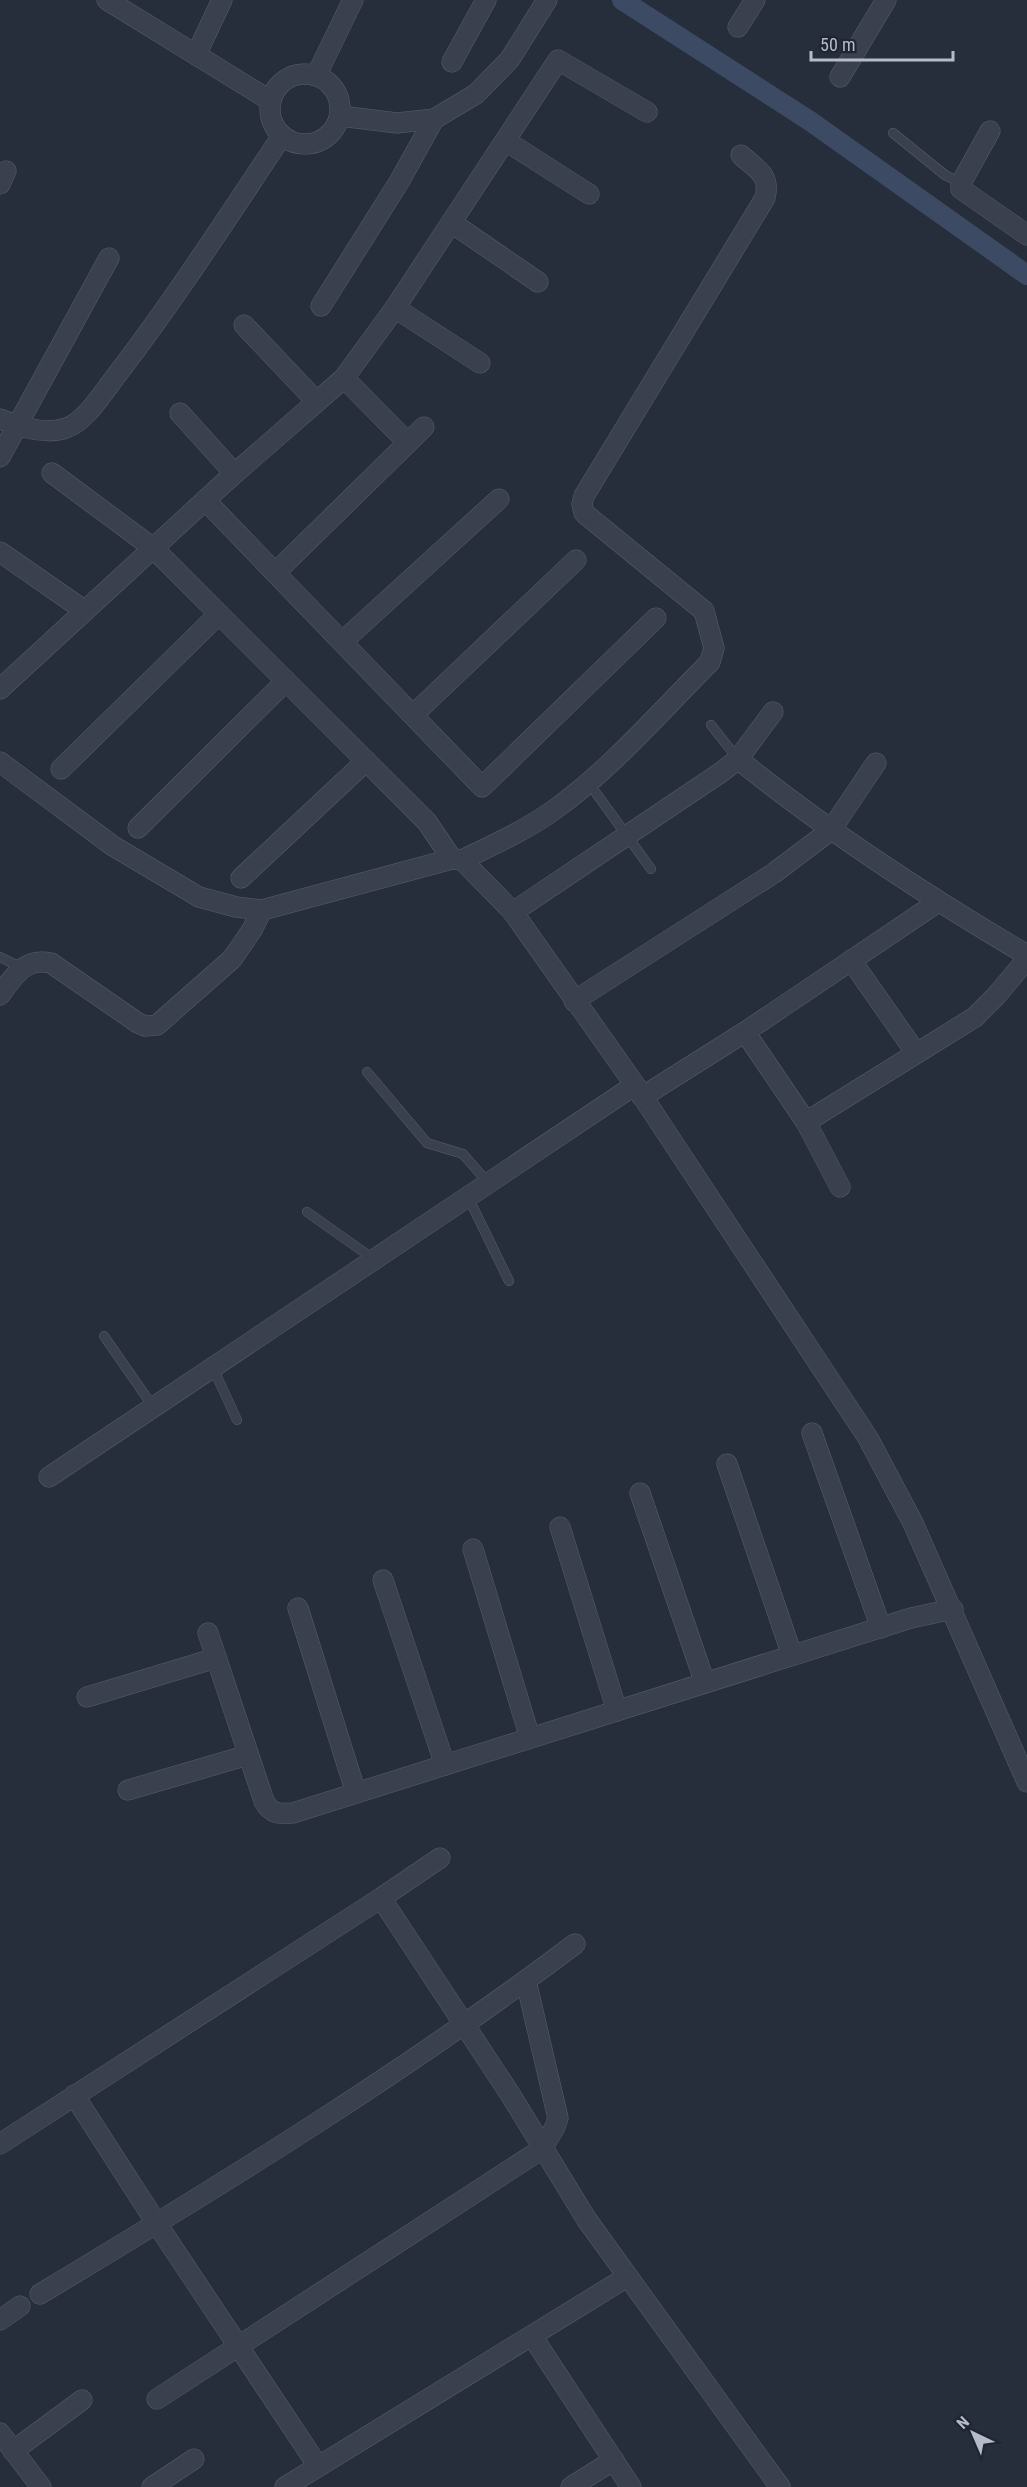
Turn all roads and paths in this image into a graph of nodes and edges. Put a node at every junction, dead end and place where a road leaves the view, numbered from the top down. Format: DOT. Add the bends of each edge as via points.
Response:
graph roads {
  1 [pos="107,0"];
  2 [pos="222,0"];
  3 [pos="353,0"];
  4 [pos="486,0"];
  5 [pos="547,0"];
  6 [pos="755,0"];
  7 [pos="886,0"];
  8 [pos="738,27"];
  9 [pos="196,55"];
  10 [pos="452,62"];
  11 [pos="316,76"];
  12 [pos="840,77"];
  13 [pos="271,101"];
  14 [pos="647,112"];
  15 [pos="340,116"];
  16 [pos="434,119"];
  17 [pos="990,131"];
  18 [pos="894,133"];
  19 [pos="282,136"];
  20 [pos="506,141"];
  21 [pos="741,155"];
  22 [pos="961,183"];
  23 [pos="589,194"];
  24 [pos="452,223"];
  25 [pos="1027,235"];
  26 [pos="109,258"];
  27 [pos="538,282"];
  28 [pos="321,306"];
  29 [pos="395,308"];
  30 [pos="244,325"];
  31 [pos="480,363"];
  32 [pos="344,378"];
  33 [pos="317,402"];
  34 [pos="180,413"];
  35 [pos="8,422"];
  36 [pos="424,427"];
  37 [pos="408,443"];
  38 [pos="0,458"];
  39 [pos="52,473"];
  40 [pos="234,473"];
  41 [pos="499,499"];
  42 [pos="205,500"];
  43 [pos="153,548"];
  44 [pos="0,552"];
  45 [pos="576,560"];
  46 [pos="275,573"];
  47 [pos="85,611"];
  48 [pos="219,614"];
  49 [pos="656,618"];
  50 [pos="342,642"];
  51 [pos="3,681"];
  52 [pos="286,681"];
  53 [pos="773,712"];
  54 [pos="413,715"];
  55 [pos="711,725"];
  56 [pos="738,759"];
  57 [pos="366,761"];
  58 [pos="0,762"];
  59 [pos="876,763"];
  60 [pos="61,769"];
  61 [pos="596,793"];
  62 [pos="138,828"];
  63 [pos="831,830"];
  64 [pos="628,834"];
  65 [pos="457,860"];
  66 [pos="651,869"];
  67 [pos="241,878"];
  68 [pos="938,902"];
  69 [pos="262,910"];
  70 [pos="513,912"];
  71 [pos="0,957"];
  72 [pos="1027,957"];
  73 [pos="851,960"];
  74 [pos="22,968"];
  75 [pos="0,995"];
  76 [pos="574,1001"];
  77 [pos="745,1032"];
  78 [pos="916,1053"];
  79 [pos="367,1072"];
  80 [pos="639,1091"];
  81 [pos="806,1122"];
  82 [pos="489,1184"];
  83 [pos="840,1187"];
  84 [pos="468,1197"];
  85 [pos="307,1212"];
  86 [pos="375,1260"];
  87 [pos="509,1281"];
  88 [pos="104,1336"];
  89 [pos="213,1368"];
  90 [pos="154,1408"];
  91 [pos="237,1420"];
  92 [pos="812,1433"];
  93 [pos="727,1464"];
  94 [pos="49,1477"];
  95 [pos="640,1494"];
  96 [pos="560,1527"];
  97 [pos="473,1549"];
  98 [pos="383,1580"];
  99 [pos="298,1608"];
  100 [pos="953,1609"];
  101 [pos="881,1628"];
  102 [pos="208,1633"];
  103 [pos="792,1655"];
  104 [pos="216,1658"];
  105 [pos="705,1683"];
  106 [pos="87,1697"];
  107 [pos="617,1711"];
  108 [pos="530,1738"];
  109 [pos="248,1755"];
  110 [pos="445,1765"];
  111 [pos="1027,1782"];
  112 [pos="129,1790"];
  113 [pos="356,1793"];
  114 [pos="440,1858"];
  115 [pos="381,1898"];
  116 [pos="575,1944"];
  117 [pos="525,1982"];
  118 [pos="464,2026"];
  119 [pos="74,2095"];
  120 [pos="0,2144"];
  121 [pos="542,2149"];
  122 [pos="157,2224"];
  123 [pos="627,2277"];
  124 [pos="40,2294"];
  125 [pos="20,2306"];
  126 [pos="0,2320"];
  127 [pos="532,2336"];
  128 [pos="237,2345"];
  129 [pos="157,2399"];
  130 [pos="82,2400"];
  131 [pos="0,2433"];
  132 [pos="13,2451"];
  133 [pos="194,2459"];
  134 [pos="614,2460"];
  135 [pos="318,2466"];
  136 [pos="40,2487"];
  137 [pos="152,2487"];
  138 [pos="285,2487"];
  139 [pos="571,2487"];
  140 [pos="632,2487"];
  141 [pos="780,2487"];
  1 -- 9 [label="street"];
  2 -- 9 [label="street"];
  3 -- 11 [label="street"];
  4 -- 10 [label="street"];
  5 -- 16 [label="street" via="510,60 476,94"];
  6 -- 8 [label="street"];
  7 -- 12 [label="street"];
  9 -- 13 [label="street"];
  11 -- 13 [label="street" via="297,75 288,79"];
  11 -- 15 [label="street" via="337,94"];
  13 -- 19 [label="street" via="272,120"];
  14 -- 20 [label="street" via="558,60"];
  15 -- 16 [label="street" via="397,123"];
  15 -- 19 [label="street" via="334,129 319,142 300,144"];
  16 -- 28 [label="street"];
  17 -- 22 [label="street"];
  18 -- 22 [label="lane" via="945,175"];
  19 -- 35 [label="street" via="148,333 88,412 68,428 52,430"];
  20 -- 23 [label="street"];
  20 -- 24 [label="street"];
  21 -- 65 [label="street" via="766,178 765,198 582,504 584,513 704,610 714,648 710,662 588,784 521,831"];
  22 -- 25 [label="street" via="965,194"];
  24 -- 27 [label="street"];
  24 -- 29 [label="street"];
  26 -- 35 [label="street"];
  29 -- 31 [label="street"];
  29 -- 32 [label="street"];
  30 -- 33 [label="street"];
  32 -- 33 [label="street"];
  32 -- 37 [label="street"];
  33 -- 40 [label="street"];
  34 -- 40 [label="street"];
  35 -- 38 [label="street"];
  36 -- 37 [label="street"];
  37 -- 46 [label="street"];
  39 -- 43 [label="street"];
  40 -- 42 [label="street"];
  41 -- 50 [label="street"];
  42 -- 43 [label="street"];
  42 -- 46 [label="street"];
  43 -- 47 [label="street"];
  43 -- 48 [label="street"];
  44 -- 47 [label="street"];
  45 -- 54 [label="street"];
  46 -- 50 [label="street"];
  47 -- 51 [label="street"];
  48 -- 52 [label="street"];
  48 -- 60 [label="street"];
  49 -- 54 [label="street" via="482,787"];
  50 -- 54 [label="street"];
  52 -- 57 [label="street"];
  52 -- 62 [label="street"];
  53 -- 56 [label="street"];
  55 -- 56 [label="lane"];
  56 -- 63 [label="street"];
  56 -- 64 [label="street"];
  57 -- 65 [label="street" via="427,822"];
  57 -- 67 [label="street"];
  58 -- 69 [label="street" via="113,846 199,897"];
  59 -- 63 [label="street"];
  61 -- 64 [label="lane"];
  63 -- 68 [label="street"];
  63 -- 76 [label="street" via="774,873"];
  64 -- 66 [label="lane"];
  64 -- 70 [label="street"];
  65 -- 69 [label="street"];
  65 -- 70 [label="street"];
  68 -- 72 [label="street"];
  68 -- 73 [label="street"];
  69 -- 74 [label="street" via="232,959 163,1021 152,1026 131,1019 51,963 39,962"];
  70 -- 76 [label="street"];
  71 -- 74 [label="lane"];
  72 -- 78 [label="street" via="975,1017"];
  73 -- 77 [label="street"];
  73 -- 78 [label="street"];
  74 -- 75 [label="street"];
  76 -- 80 [label="street"];
  77 -- 80 [label="street"];
  77 -- 81 [label="street"];
  78 -- 81 [label="street"];
  79 -- 82 [label="lane" via="427,1143 463,1154"];
  80 -- 82 [label="street"];
  80 -- 100 [label="street" via="868,1438"];
  81 -- 83 [label="street"];
  82 -- 84 [label="street"];
  84 -- 86 [label="street"];
  84 -- 87 [label="lane"];
  85 -- 86 [label="lane"];
  86 -- 89 [label="street"];
  88 -- 90 [label="lane"];
  89 -- 90 [label="street"];
  89 -- 91 [label="lane"];
  90 -- 94 [label="street"];
  92 -- 101 [label="street"];
  93 -- 103 [label="street"];
  95 -- 105 [label="street"];
  96 -- 107 [label="street"];
  97 -- 108 [label="street"];
  98 -- 110 [label="street"];
  99 -- 113 [label="street"];
  100 -- 101 [label="street"];
  100 -- 111 [label="street"];
  101 -- 103 [label="street"];
  102 -- 104 [label="street"];
  103 -- 105 [label="street"];
  104 -- 106 [label="street"];
  104 -- 109 [label="street"];
  105 -- 107 [label="street"];
  107 -- 108 [label="street"];
  108 -- 110 [label="street"];
  109 -- 112 [label="street"];
  109 -- 113 [label="street" via="264,1801 274,1812 293,1813"];
  110 -- 113 [label="street"];
  114 -- 115 [label="street"];
  115 -- 118 [label="street"];
  115 -- 119 [label="street"];
  116 -- 117 [label="street"];
  117 -- 118 [label="street"];
  117 -- 121 [label="street" via="558,2118"];
  118 -- 121 [label="street"];
  118 -- 122 [label="street"];
  119 -- 120 [label="street"];
  119 -- 122 [label="street"];
  121 -- 123 [label="street"];
  121 -- 128 [label="street"];
  122 -- 124 [label="street"];
  122 -- 128 [label="street"];
  123 -- 127 [label="street"];
  123 -- 141 [label="street"];
  125 -- 126 [label="street"];
  127 -- 134 [label="street"];
  127 -- 135 [label="street"];
  128 -- 129 [label="street"];
  128 -- 135 [label="street"];
  130 -- 132 [label="street"];
  131 -- 132 [label="street"];
  132 -- 136 [label="street"];
  133 -- 137 [label="street"];
  134 -- 139 [label="street"];
  134 -- 140 [label="street"];
  135 -- 138 [label="street"];
}
